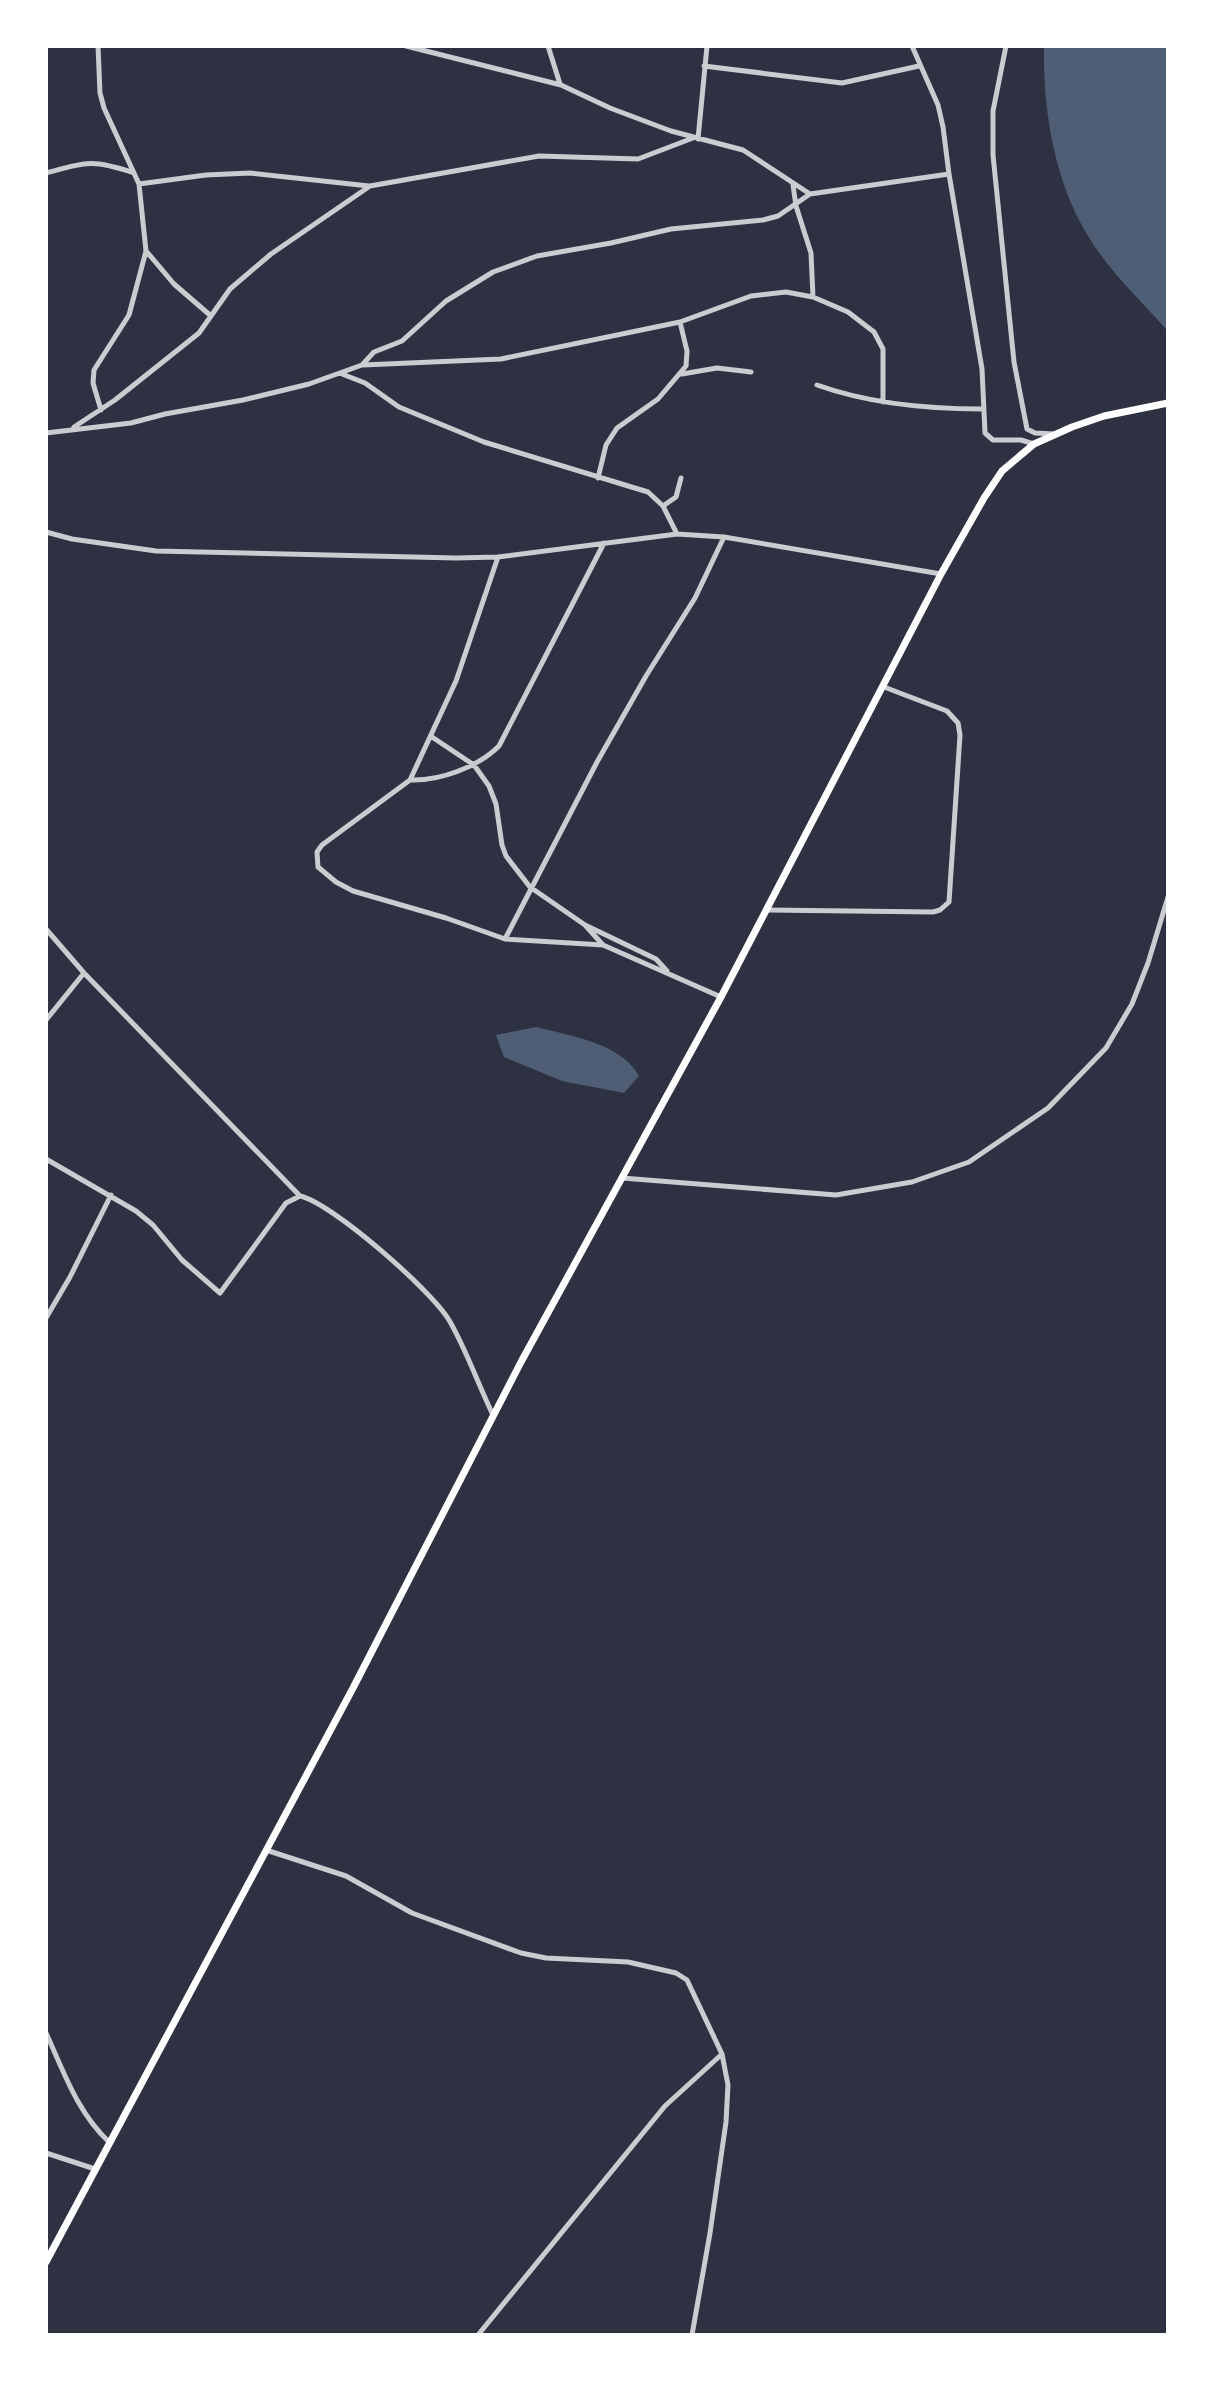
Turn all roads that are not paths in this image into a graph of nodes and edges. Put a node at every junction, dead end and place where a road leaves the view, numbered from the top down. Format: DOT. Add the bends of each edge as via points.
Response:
graph roads {
  1 [pos="98,46"];
  2 [pos="406,46"];
  3 [pos="548,46"];
  4 [pos="707,46"];
  5 [pos="912,46"];
  6 [pos="1006,46"];
  7 [pos="704,66"];
  8 [pos="919,66"];
  9 [pos="561,85"];
  10 [pos="696,139"];
  11 [pos="46,173"];
  12 [pos="134,174"];
  13 [pos="949,174"];
  14 [pos="139,184"];
  15 [pos="793,184"];
  16 [pos="370,186"];
  17 [pos="810,194"];
  18 [pos="796,206"];
  19 [pos="146,251"];
  20 [pos="813,297"];
  21 [pos="211,316"];
  22 [pos="680,322"];
  23 [pos="362,365"];
  24 [pos="751,372"];
  25 [pos="340,373"];
  26 [pos="681,374"];
  27 [pos="817,385"];
  28 [pos="883,402"];
  29 [pos="1168,403"];
  30 [pos="982,409"];
  31 [pos="101,410"];
  32 [pos="70,429"];
  33 [pos="46,433"];
  34 [pos="1056,434"];
  35 [pos="1034,444"];
  36 [pos="598,478"];
  37 [pos="681,478"];
  38 [pos="663,506"];
  39 [pos="46,532"];
  40 [pos="677,534"];
  41 [pos="724,537"];
  42 [pos="605,542"];
  43 [pos="498,557"];
  44 [pos="941,574"];
  45 [pos="884,687"];
  46 [pos="432,737"];
  47 [pos="474,765"];
  48 [pos="410,780"];
  49 [pos="530,887"];
  50 [pos="1168,897"];
  51 [pos="766,910"];
  52 [pos="585,925"];
  53 [pos="46,929"];
  54 [pos="505,939"];
  55 [pos="603,945"];
  56 [pos="667,971"];
  57 [pos="84,973"];
  58 [pos="721,997"];
  59 [pos="46,1020"];
  60 [pos="46,1159"];
  61 [pos="622,1178"];
  62 [pos="111,1195"];
  63 [pos="300,1196"];
  64 [pos="46,1318"];
  65 [pos="493,1416"];
  66 [pos="266,1850"];
  67 [pos="46,2033"];
  68 [pos="722,2054"];
  69 [pos="109,2142"];
  70 [pos="46,2153"];
  71 [pos="95,2169"];
  72 [pos="46,2262"];
  73 [pos="478,2335"];
  74 [pos="692,2335"];
  1 -- 12 [label="street" via="104,108"];
  2 -- 9 [label="street"];
  3 -- 9 [label="street"];
  4 -- 7 [label="street"];
  5 -- 8 [label="street"];
  6 -- 34 [label="street" via="993,111 993,155 1014,362 1027,429"];
  7 -- 8 [label="street" via="842,83"];
  7 -- 10 [label="street"];
  8 -- 13 [label="street" via="938,105"];
  9 -- 10 [label="street"];
  10 -- 15 [label="street" via="743,150"];
  10 -- 16 [label="street" via="638,159 539,156"];
  11 -- 12 [label="street" via="90,162"];
  12 -- 14 [label="street"];
  13 -- 17 [label="street"];
  13 -- 30 [label="street" via="982,369"];
  14 -- 16 [label="street" via="250,173"];
  14 -- 19 [label="street"];
  15 -- 17 [label="street"];
  15 -- 18 [label="street"];
  16 -- 21 [label="street" via="271,254 230,289"];
  17 -- 18 [label="street"];
  18 -- 20 [label="street" via="811,253"];
  18 -- 23 [label="street" via="763,220 680,227 537,256 461,291 409,337 374,352"];
  19 -- 21 [label="street"];
  19 -- 31 [label="street" via="129,315 94,370"];
  20 -- 22 [label="street" via="770,292"];
  20 -- 28 [label="street" via="848,312 881,342"];
  21 -- 31 [label="street" via="199,333"];
  22 -- 23 [label="street" via="487,361"];
  22 -- 26 [label="street" via="687,351"];
  23 -- 25 [label="street"];
  24 -- 26 [label="street" via="717,368"];
  25 -- 32 [label="street" via="243,400 131,423"];
  25 -- 36 [label="street" via="399,407 484,442"];
  26 -- 36 [label="street" via="658,399 617,428 606,445"];
  27 -- 28 [label="street"];
  28 -- 30 [label="street"];
  29 -- 34 [label="main road" via="1104,416"];
  30 -- 35 [label="street" via="988,438"];
  31 -- 32 [label="street"];
  32 -- 33 [label="street"];
  34 -- 35 [label="main road"];
  35 -- 44 [label="main road" via="1002,471"];
  36 -- 38 [label="street" via="648,492"];
  37 -- 38 [label="street" via="676,497"];
  38 -- 40 [label="street"];
  39 -- 43 [label="street" via="156,551"];
  40 -- 41 [label="street"];
  40 -- 42 [label="street"];
  41 -- 44 [label="street"];
  41 -- 49 [label="street" via="695,598"];
  42 -- 43 [label="street"];
  42 -- 47 [label="street" via="499,746"];
  43 -- 46 [label="street"];
  44 -- 45 [label="main road"];
  45 -- 51 [label="main road"];
  45 -- 51 [label="street" via="947,711 958,723 949,902 933,912"];
  46 -- 47 [label="street"];
  46 -- 48 [label="street"];
  47 -- 48 [label="street"];
  47 -- 49 [label="street" via="496,804 506,856"];
  48 -- 54 [label="street" via="322,845 318,867 353,891"];
  49 -- 52 [label="street"];
  49 -- 54 [label="street"];
  50 -- 61 [label="street" via="1132,1004 1106,1048 1048,1108 969,1162 912,1182 836,1195"];
  51 -- 58 [label="main road"];
  52 -- 55 [label="street"];
  52 -- 56 [label="street" via="647,954"];
  53 -- 57 [label="street"];
  54 -- 55 [label="street"];
  55 -- 56 [label="street"];
  56 -- 58 [label="street"];
  57 -- 59 [label="street"];
  57 -- 63 [label="street"];
  58 -- 61 [label="main road"];
  60 -- 62 [label="street"];
  61 -- 65 [label="main road"];
  62 -- 63 [label="street" via="153,1225 220,1293 286,1203"];
  62 -- 64 [label="street"];
  63 -- 65 [label="street" via="337,1216 421,1285 449,1320"];
  65 -- 66 [label="main road"];
  66 -- 68 [label="street" via="346,1876 412,1913 521,1953 628,1962 676,1973 693,1989"];
  66 -- 69 [label="main road"];
  67 -- 69 [label="street" via="78,2105"];
  68 -- 73 [label="street" via="665,2106"];
  68 -- 74 [label="street" via="728,2085 726,2122"];
  69 -- 71 [label="main road"];
  70 -- 71 [label="street"];
  71 -- 72 [label="main road"];
}
